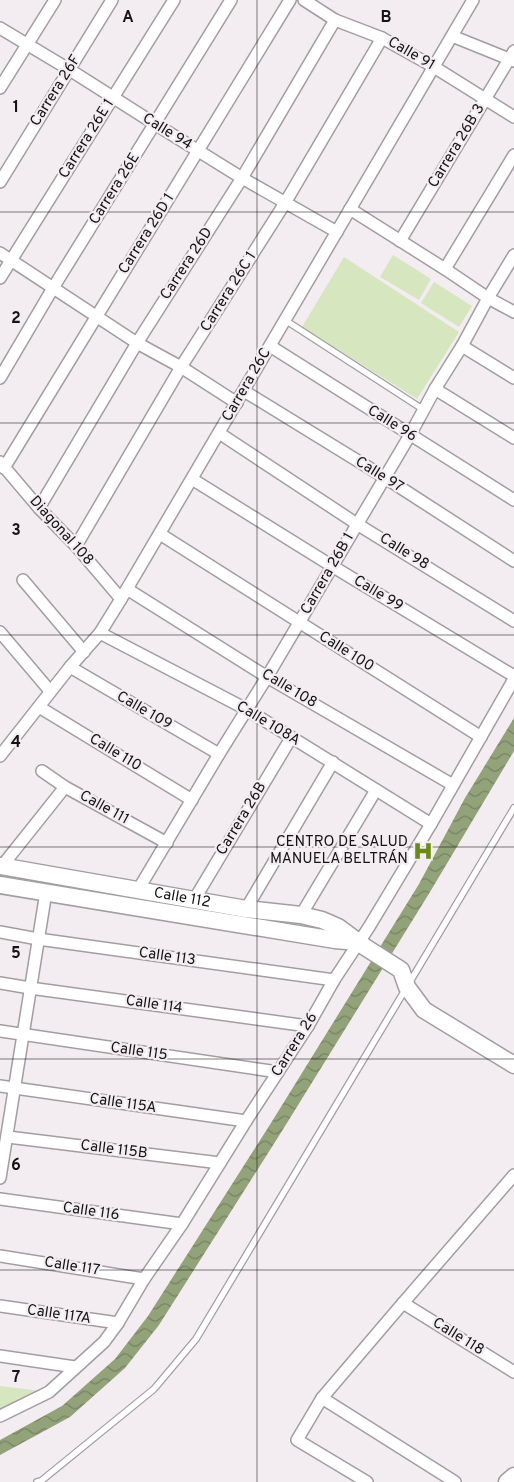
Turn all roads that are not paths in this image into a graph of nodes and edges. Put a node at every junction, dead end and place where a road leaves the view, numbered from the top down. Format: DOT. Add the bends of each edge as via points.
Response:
graph roads {
  1 [pos="55,0"];
  2 [pos="112,0"];
  3 [pos="174,0"];
  4 [pos="231,0"];
  5 [pos="290,0"];
  6 [pos="304,0"];
  7 [pos="473,0"];
  8 [pos="335,20"];
  9 [pos="0,28"];
  10 [pos="452,36"];
  11 [pos="382,38"];
  12 [pos="26,44"];
  13 [pos="512,56"];
  14 [pos="434,66"];
  15 [pos="70,70"];
  16 [pos="0,88"];
  17 [pos="113,96"];
  18 [pos="485,99"];
  19 [pos="514,117"];
  20 [pos="155,124"];
  21 [pos="198,151"];
  22 [pos="514,155"];
  23 [pos="242,178"];
  24 [pos="0,182"];
  25 [pos="285,203"];
  26 [pos="350,210"];
  27 [pos="337,232"];
  28 [pos="400,241"];
  29 [pos="0,253"];
  30 [pos="514,255"];
  31 [pos="11,260"];
  32 [pos="445,269"];
  33 [pos="0,278"];
  34 [pos="53,288"];
  35 [pos="488,298"];
  36 [pos="514,312"];
  37 [pos="95,317"];
  38 [pos="285,320"];
  39 [pos="136,343"];
  40 [pos="270,346"];
  41 [pos="462,346"];
  42 [pos="181,367"];
  43 [pos="0,378"];
  44 [pos="514,378"];
  45 [pos="435,389"];
  46 [pos="244,391"];
  47 [pos="237,403"];
  48 [pos="424,410"];
  49 [pos="219,433"];
  50 [pos="410,435"];
  51 [pos="514,438"];
  52 [pos="2,465"];
  53 [pos="384,477"];
  54 [pos="192,479"];
  55 [pos="514,500"];
  56 [pos="39,508"];
  57 [pos="357,524"];
  58 [pos="160,534"];
  59 [pos="76,546"];
  60 [pos="514,561"];
  61 [pos="332,566"];
  62 [pos="23,580"];
  63 [pos="127,589"];
  64 [pos="121,599"];
  65 [pos="514,621"];
  66 [pos="299,622"];
  67 [pos="0,632"];
  68 [pos="100,633"];
  69 [pos="84,652"];
  70 [pos="70,667"];
  71 [pos="267,677"];
  72 [pos="514,677"];
  73 [pos="50,692"];
  74 [pos="38,707"];
  75 [pos="246,709"];
  76 [pos="481,737"];
  77 [pos="292,738"];
  78 [pos="219,754"];
  79 [pos="0,756"];
  80 [pos="332,762"];
  81 [pos="42,772"];
  82 [pos="453,785"];
  83 [pos="65,787"];
  84 [pos="376,790"];
  85 [pos="192,800"];
  86 [pos="514,808"];
  87 [pos="431,824"];
  88 [pos="167,843"];
  89 [pos="1,866"];
  90 [pos="0,885"];
  91 [pos="138,890"];
  92 [pos="46,892"];
  93 [pos="194,900"];
  94 [pos="246,909"];
  95 [pos="300,915"];
  96 [pos="0,932"];
  97 [pos="38,939"];
  98 [pos="362,945"];
  99 [pos="334,980"];
  100 [pos="0,983"];
  101 [pos="407,987"];
  102 [pos="30,988"];
  103 [pos="308,1026"];
  104 [pos="0,1032"];
  105 [pos="23,1035"];
  106 [pos="514,1065"];
  107 [pos="278,1072"];
  108 [pos="0,1086"];
  109 [pos="15,1089"];
  110 [pos="246,1121"];
  111 [pos="8,1137"];
  112 [pos="220,1164"];
  113 [pos="514,1175"];
  114 [pos="0,1178"];
  115 [pos="0,1200"];
  116 [pos="182,1224"];
  117 [pos="0,1256"];
  118 [pos="144,1279"];
  119 [pos="403,1303"];
  120 [pos="0,1306"];
  121 [pos="118,1323"];
  122 [pos="0,1356"];
  123 [pos="75,1368"];
  124 [pos="514,1372"];
  125 [pos="322,1398"];
  126 [pos="0,1416"];
  127 [pos="514,1476"];
  128 [pos="37,1482"];
  129 [pos="367,1482"];
  130 [pos="455,1482"];
  131 [pos="507,1482"];
  1 -- 12 [label="street"];
  2 -- 15 [label="street, Carrera 26F"];
  3 -- 17 [label="street, Carrera 26E 1"];
  4 -- 20 [label="street, Carrera 26E"];
  5 -- 21 [label="street, Carrera 26D 1"];
  6 -- 8 [label="street, Calle 91"];
  7 -- 10 [label="street, Carrera 26C"];
  8 -- 11 [label="street, Calle 91"];
  8 -- 23 [label="street, Carrera 26D"];
  9 -- 12 [label="street, Calle 94"];
  10 -- 13 [label="street"];
  10 -- 14 [label="street, Carrera 26C"];
  11 -- 14 [label="street, Calle 91"];
  11 -- 25 [label="street, Carrera 26C 1"];
  12 -- 15 [label="street, Calle 94"];
  12 -- 16 [label="street"];
  13 -- 18 [label="street, Carrera 26B 3"];
  14 -- 18 [label="street, Calle 91"];
  14 -- 26 [label="street, Carrera 26C"];
  15 -- 17 [label="street, Calle 94"];
  15 -- 24 [label="street, Carrera 26F"];
  17 -- 20 [label="street, Calle 94"];
  17 -- 31 [label="street, Carrera 26E 1"];
  18 -- 19 [label="street, Calle 91"];
  18 -- 28 [label="street, Carrera 26B 3"];
  20 -- 21 [label="street, Calle 94"];
  20 -- 34 [label="street, Carrera 26E"];
  21 -- 23 [label="street, Calle 94"];
  21 -- 37 [label="street, Carrera 26D 1"];
  22 -- 32 [label="street"];
  23 -- 25 [label="street, Calle 94"];
  23 -- 39 [label="street, Carrera 26D"];
  25 -- 27 [label="street, Calle 94"];
  25 -- 42 [label="street, Carrera 26C 1"];
  26 -- 27 [label="street, Carrera 26C"];
  26 -- 28 [label="street"];
  27 -- 38 [label="street, Carrera 26C"];
  28 -- 32 [label="street"];
  29 -- 31 [label="street"];
  30 -- 35 [label="street, Carrera 26B 1"];
  31 -- 33 [label="street, Carrera 26E 1"];
  31 -- 34 [label="street"];
  32 -- 35 [label="street"];
  34 -- 37 [label="street"];
  34 -- 43 [label="street, Carrera 26E"];
  35 -- 36 [label="street"];
  35 -- 41 [label="street, Carrera 26B 1"];
  37 -- 39 [label="street"];
  37 -- 52 [label="street, Carrera 26D 1"];
  38 -- 40 [label="street, Carrera 26C"];
  38 -- 48 [label="lane"];
  39 -- 42 [label="street"];
  39 -- 56 [label="street, Carrera 26D"];
  40 -- 46 [label="street, Carrera 26C"];
  40 -- 50 [label="street, Calle 96"];
  41 -- 44 [label="street"];
  41 -- 45 [label="street, Carrera 26B 1"];
  42 -- 47 [label="street"];
  42 -- 59 [label="street, Carrera 26C 1"];
  45 -- 48 [label="street, Carrera 26B 1"];
  45 -- 51 [label="street"];
  46 -- 47 [label="street, Carrera 26C"];
  46 -- 53 [label="street, Calle 97"];
  47 -- 49 [label="street, Carrera 26C"];
  48 -- 50 [label="street, Carrera 26B 1"];
  49 -- 54 [label="street, Carrera 26C"];
  49 -- 57 [label="street, Calle 98"];
  50 -- 53 [label="street, Carrera 26B 1"];
  50 -- 55 [label="street, Calle 96"];
  52 -- 56 [label="street, Diagonal 108"];
  53 -- 57 [label="street, Carrera 26B 1"];
  53 -- 60 [label="street, Calle 97"];
  54 -- 58 [label="street, Carrera 26C"];
  54 -- 61 [label="street, Calle 99"];
  56 -- 59 [label="street, Diagonal 108"];
  57 -- 61 [label="street, Carrera 26B 1"];
  57 -- 65 [label="street, Calle 98"];
  58 -- 63 [label="street, Carrera 26C"];
  58 -- 66 [label="street, Calle 100"];
  59 -- 64 [label="street, Diagonal 108"];
  61 -- 66 [label="street, Carrera 26B 1"];
  61 -- 72 [label="street, Calle 99"];
  62 -- 69 [label="street"];
  63 -- 64 [label="street, Carrera 26C"];
  63 -- 71 [label="street, Calle 108"];
  64 -- 68 [label="street, Carrera 26C"];
  66 -- 71 [label="street, Carrera 26B 1"];
  66 -- 76 [label="street, Calle 100"];
  67 -- 73 [label="street"];
  68 -- 69 [label="street, Carrera 26C"];
  68 -- 75 [label="street, Calle 108A"];
  69 -- 70 [label="street, Carrera 26C"];
  70 -- 73 [label="street, Carrera 26C"];
  70 -- 78 [label="street, Calle 109"];
  71 -- 75 [label="street, Carrera 26B 1"];
  71 -- 82 [label="street, Calle 108"];
  72 -- 76 [label="street, Carrera 26"];
  73 -- 74 [label="street, Carrera 26C"];
  74 -- 79 [label="street, Carrera 26C"];
  74 -- 85 [label="street, Calle 110"];
  75 -- 77 [label="street, Calle 108A"];
  75 -- 78 [label="street, Carrera 26B 1"];
  76 -- 82 [label="street, Carrera 26"];
  77 -- 80 [label="street, Calle 108A"];
  77 -- 93 [label="street, Carrera 26B"];
  78 -- 85 [label="street, Carrera 26B 1"];
  80 -- 84 [label="street, Calle 108A"];
  80 -- 94 [label="street"];
  81 -- 83 [label="street, Calle 111"];
  82 -- 87 [label="street, Carrera 26"];
  83 -- 88 [label="street, Calle 111"];
  83 -- 89 [label="street"];
  84 -- 87 [label="street, Calle 108A"];
  84 -- 95 [label="street"];
  85 -- 88 [label="street, Carrera 26B 1"];
  86 -- 101 [label="lane"];
  87 -- 98 [label="street, Carrera 26"];
  88 -- 91 [label="street, Carrera 26B 1"];
  89 -- 91 [label="street, Calle 112"];
  90 -- 92 [label="street, Calle 112"];
  91 -- 93 [label="street, Calle 112"];
  92 -- 97 [label="street"];
  92 -- 98 [label="street, Calle 112"];
  93 -- 94 [label="street, Calle 112"];
  94 -- 95 [label="street, Calle 112"];
  95 -- 98 [label="street, Calle 112" via="338,927"];
  96 -- 97 [label="street, Calle 113"];
  97 -- 99 [label="street, Calle 113"];
  97 -- 102 [label="street"];
  98 -- 99 [label="street, Carrera 26"];
  98 -- 101 [label="street, Calle 112" via="401,970"];
  99 -- 103 [label="street, Carrera 26"];
  100 -- 102 [label="street, Calle 114"];
  101 -- 106 [label="street, Calle 112" via="424,1010"];
  101 -- 128 [label="lane" via="196,1339 154,1389"];
  102 -- 103 [label="street, Calle 114"];
  102 -- 105 [label="street"];
  103 -- 107 [label="street, Carrera 26"];
  104 -- 105 [label="street, Calle 115"];
  105 -- 107 [label="street, Calle 115"];
  105 -- 109 [label="street"];
  107 -- 110 [label="street, Carrera 26"];
  108 -- 109 [label="street, Calle 115A"];
  109 -- 110 [label="street, Calle 115A"];
  109 -- 111 [label="street"];
  110 -- 112 [label="street, Carrera 26"];
  111 -- 112 [label="street, Calle 115B"];
  111 -- 114 [label="street"];
  112 -- 116 [label="street, Carrera 26"];
  113 -- 119 [label="street"];
  115 -- 116 [label="street, Calle 116"];
  116 -- 118 [label="street, Carrera 26"];
  117 -- 118 [label="street, Calle 117"];
  118 -- 121 [label="street, Carrera 26"];
  119 -- 124 [label="street, Calle 118"];
  119 -- 125 [label="street"];
  120 -- 121 [label="street, Calle 117A"];
  121 -- 123 [label="street, Carrera 26" via="104,1342"];
  122 -- 123 [label="street"];
  123 -- 126 [label="street, Carrera 26" via="49,1392"];
  125 -- 129 [label="street" via="297,1440"];
  125 -- 130 [label="street"];
  127 -- 131 [label="street"];
}
